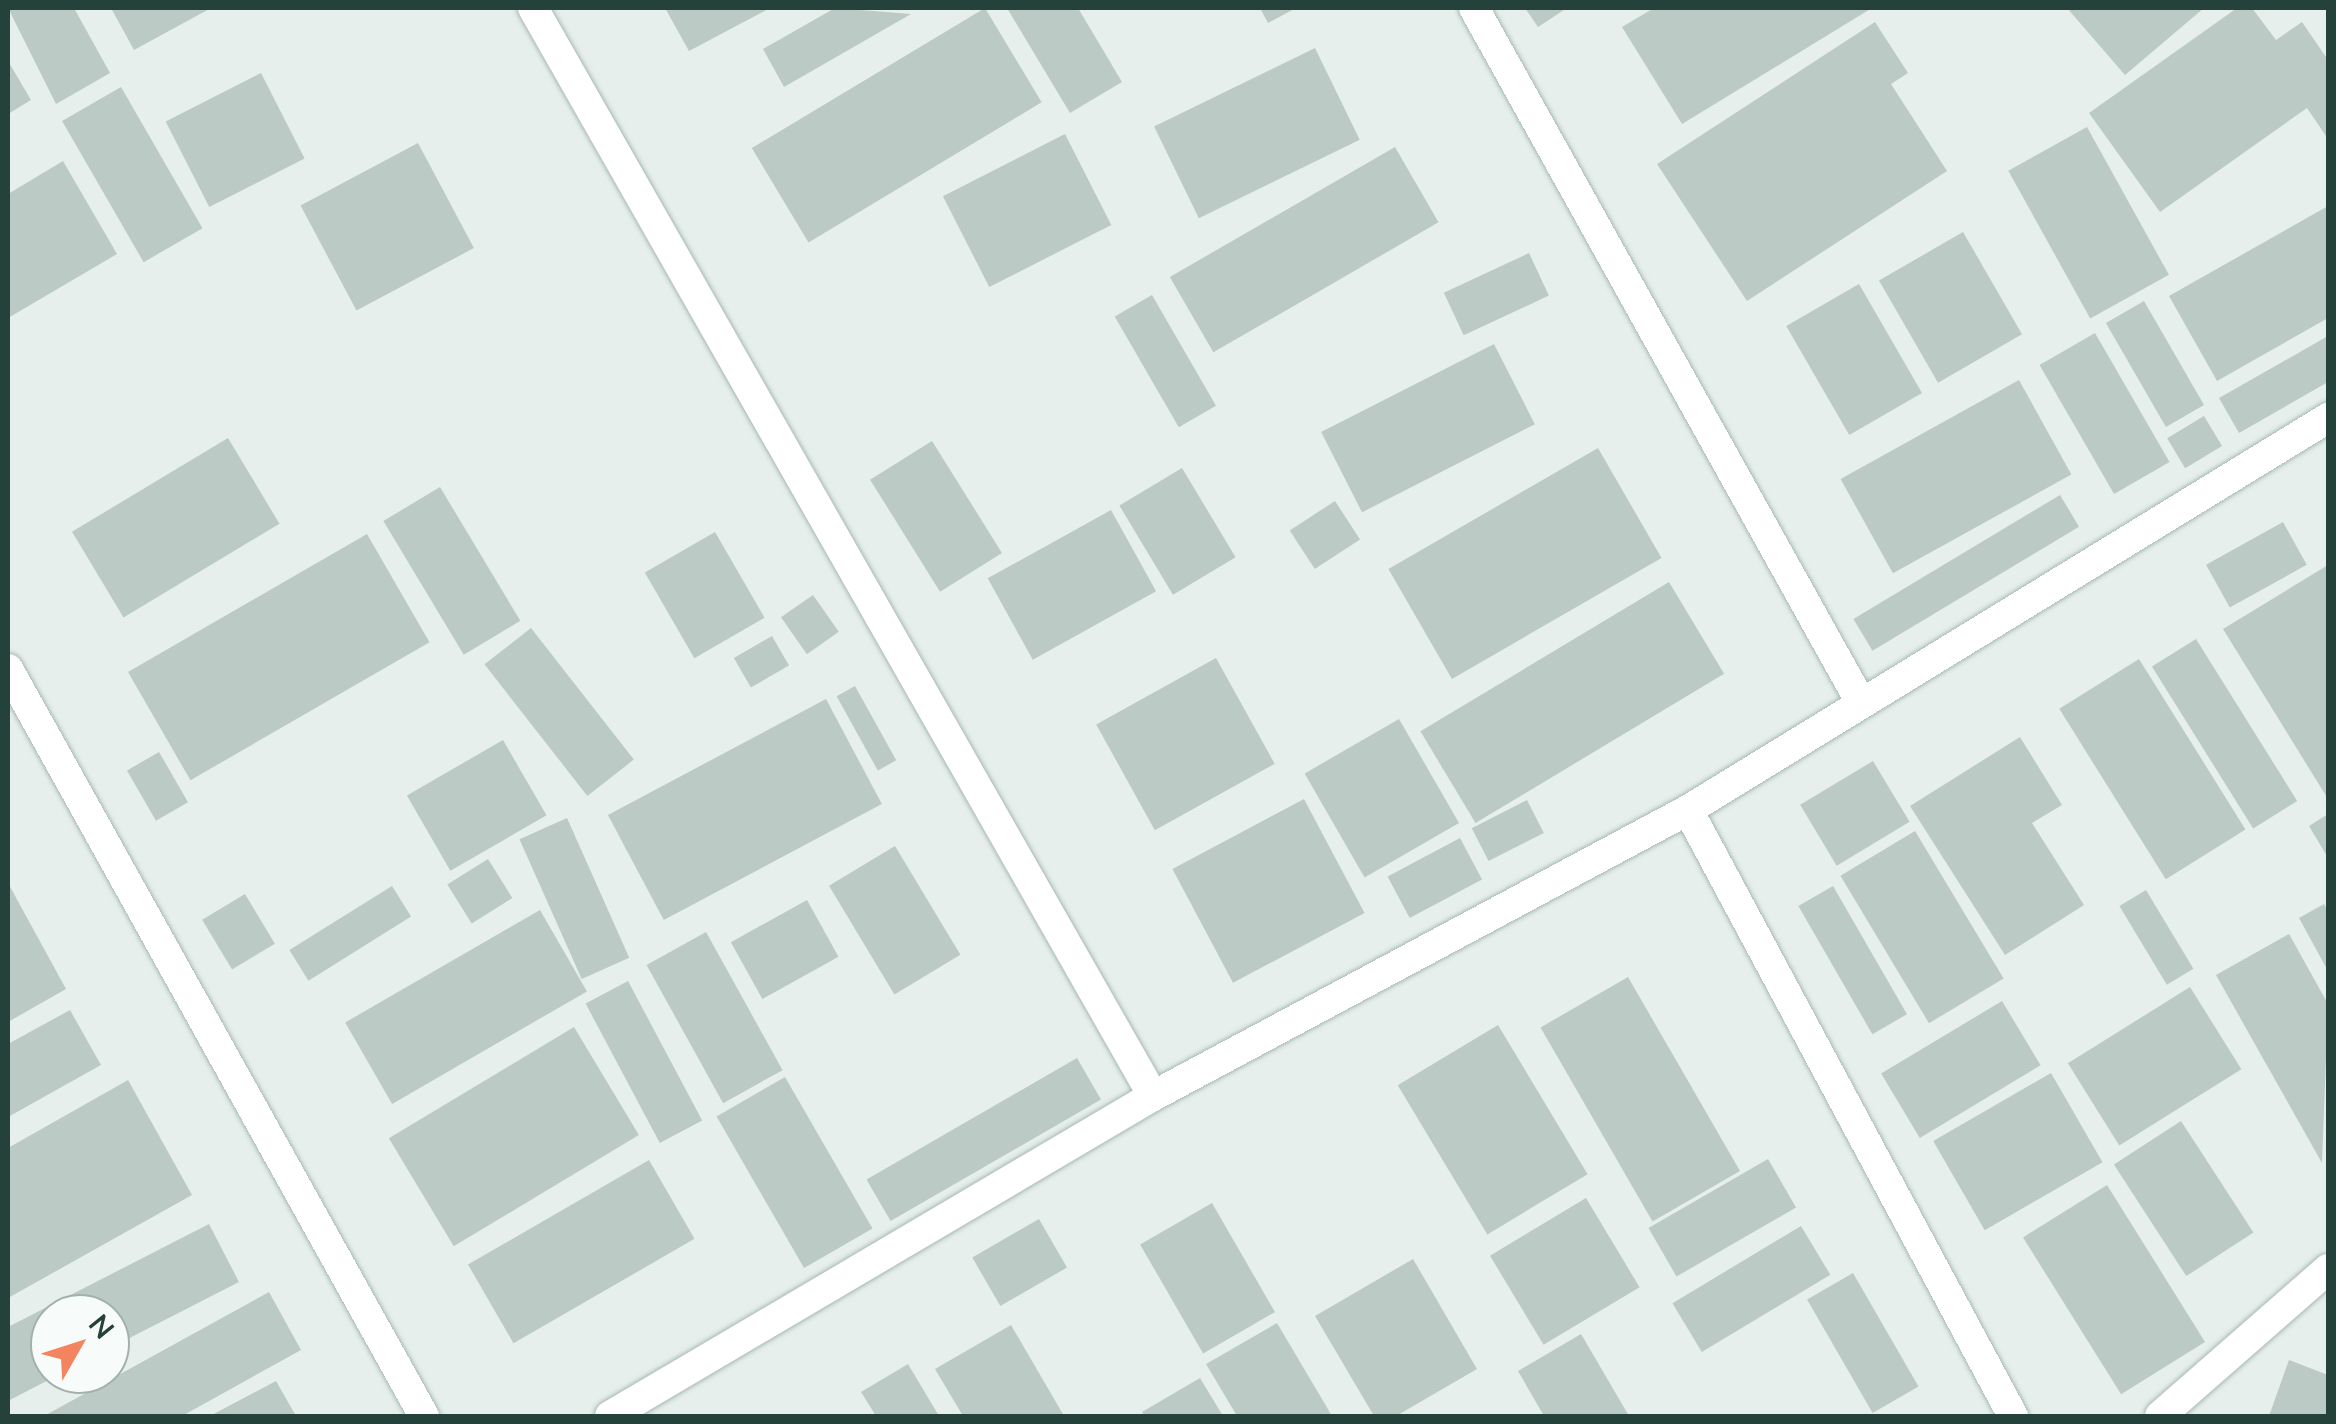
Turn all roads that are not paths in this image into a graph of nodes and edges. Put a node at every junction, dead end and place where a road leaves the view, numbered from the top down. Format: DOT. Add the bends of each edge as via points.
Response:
graph roads {
  1 [pos="533,8"];
  2 [pos="1474,8"];
  3 [pos="2328,418"];
  4 [pos="8,668"];
  5 [pos="1859,699"];
  6 [pos="1688,810"];
  7 [pos="1153,1096"];
  8 [pos="2328,1269"];
  9 [pos="424,1416"];
  10 [pos="610,1416"];
  11 [pos="2013,1416"];
  12 [pos="2160,1416"];
  1 -- 7 [label="street"];
  2 -- 5 [label="street"];
  3 -- 5 [label="street"];
  4 -- 9 [label="street"];
  5 -- 6 [label="street"];
  6 -- 7 [label="street"];
  6 -- 11 [label="street"];
  7 -- 10 [label="street"];
  8 -- 12 [label="street"];
}
